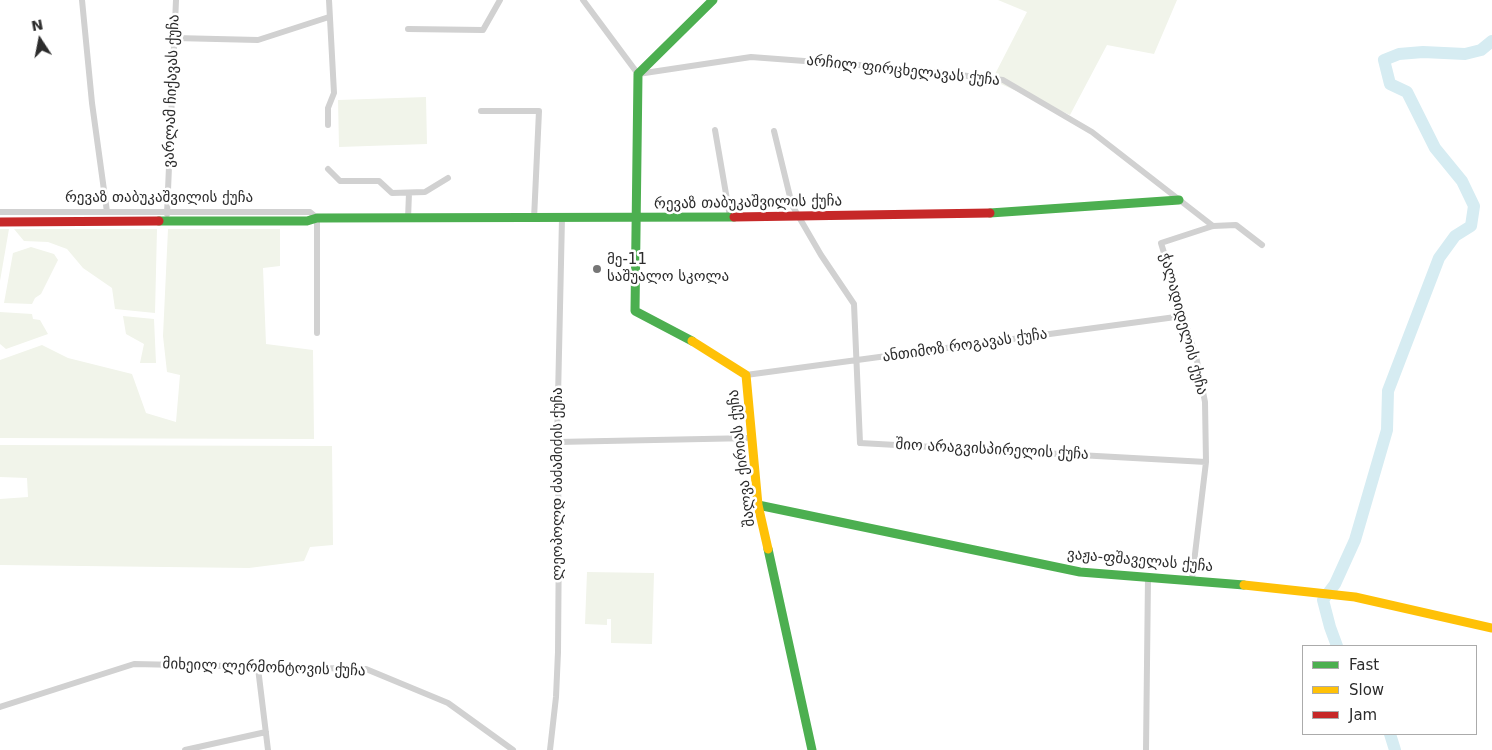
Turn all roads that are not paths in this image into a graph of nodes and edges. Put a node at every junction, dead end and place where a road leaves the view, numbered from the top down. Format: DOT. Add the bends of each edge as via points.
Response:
graph roads {
  1 [pos="82,0"];
  2 [pos="176,0"];
  3 [pos="329,0"];
  4 [pos="500,0"];
  5 [pos="583,0"];
  6 [pos="713,0"];
  7 [pos="329,17"];
  8 [pos="408,29"];
  9 [pos="175,38"];
  10 [pos="638,74"];
  11 [pos="481,111"];
  12 [pos="328,125"];
  13 [pos="714,130"];
  14 [pos="774,131"];
  15 [pos="328,169"];
  16 [pos="448,178"];
  17 [pos="410,193"];
  18 [pos="1179,200"];
  19 [pos="0,212"];
  20 [pos="107,212"];
  21 [pos="168,212"];
  22 [pos="798,216"];
  23 [pos="730,217"];
  24 [pos="317,218"];
  25 [pos="562,218"];
  26 [pos="638,218"];
  27 [pos="408,219"];
  28 [pos="534,219"];
  29 [pos="0,222"];
  30 [pos="167,222"];
  31 [pos="1213,226"];
  32 [pos="1262,245"];
  33 [pos="1183,316"];
  34 [pos="317,333"];
  35 [pos="858,361"];
  36 [pos="746,375"];
  37 [pos="752,438"];
  38 [pos="557,442"];
  39 [pos="1206,462"];
  40 [pos="758,506"];
  41 [pos="1148,577"];
  42 [pos="1192,579"];
  43 [pos="1492,628"];
  44 [pos="258,668"];
  45 [pos="0,707"];
  46 [pos="266,732"];
  47 [pos="185,750"];
  48 [pos="268,750"];
  49 [pos="512,750"];
  50 [pos="550,750"];
  51 [pos="812,750"];
  52 [pos="1146,750"];
  1 -- 20 [label="street"];
  2 -- 9 [label="street, ვარლამ ჩიქავას ქუჩა"];
  3 -- 7 [label="street"];
  4 -- 8 [label="street" via="483,30"];
  5 -- 10 [label="street"];
  6 -- 10 [label="street"];
  7 -- 9 [label="street" via="258,40"];
  7 -- 12 [label="street" via="334,93 328,108"];
  9 -- 21 [label="street, ვარლამ ჩიქავას ქუჩა"];
  10 -- 18 [label="street, არჩილ ფირცხელავას ქუჩა" via="751,58 898,68 1003,80 1092,132"];
  10 -- 26 [label="street, შალვა ქირიას ქუჩა"];
  11 -- 28 [label="street" via="539,111"];
  13 -- 23 [label="street"];
  14 -- 22 [label="street" via="792,205"];
  15 -- 17 [label="street" via="340,181 379,181 392,193"];
  16 -- 17 [label="street" via="425,192"];
  17 -- 27 [label="street"];
  18 -- 22 [label="street, რევაზ თაბუკაშვილის ქუჩა" via="1011,213"];
  18 -- 31 [label="street, არჩილ ფირცხელავას ქუჩა"];
  19 -- 20 [label="street, რევაზ თაბუკაშვილის ქუჩა"];
  20 -- 21 [label="street, რევაზ თაბუკაშვილის ქუჩა"];
  21 -- 24 [label="street, რევაზ თაბუკაშვილის ქუჩა" via="308,212"];
  21 -- 30 [label="street, ვარლამ ჩიქავას ქუჩა"];
  22 -- 23 [label="street, რევაზ თაბუკაშვილის ქუჩა"];
  22 -- 35 [label="street" via="854,304"];
  23 -- 26 [label="street, რევაზ თაბუკაშვილის ქუჩა"];
  24 -- 27 [label="street, რევაზ თაბუკაშვილის ქუჩა"];
  24 -- 30 [label="street, რევაზ თაბუკაშვილის ქუჩა" via="307,221"];
  24 -- 34 [label="street"];
  25 -- 26 [label="street, რევაზ თაბუკაშვილის ქუჩა"];
  25 -- 28 [label="street, რევაზ თაბუკაშვილის ქუჩა"];
  25 -- 38 [label="street, ლეოპოლდ ძაძამიძის ქუჩა"];
  26 -- 36 [label="street, შალვა ქირიას ქუჩა" via="635,310 706,348"];
  27 -- 28 [label="street, რევაზ თაბუკაშვილის ქუჩა"];
  29 -- 30 [label="street, რევაზ თაბუკაშვილის ქუჩა"];
  31 -- 32 [label="street" via="1236,225"];
  31 -- 33 [label="street, ჭალადიდელის ქუჩა" via="1161,244"];
  33 -- 35 [label="street, ანთიმოზ როგავას ქუჩა"];
  33 -- 39 [label="street, ჭალადიდელის ქუჩა" via="1205,402"];
  35 -- 36 [label="street, ანთიმოზ როგავას ქუჩა"];
  35 -- 39 [label="street, შიო არაგვისპირელის ქუჩა" via="860,443"];
  36 -- 37 [label="street, შალვა ქირიას ქუჩა"];
  37 -- 38 [label="street"];
  37 -- 40 [label="street, შალვა ქირიას ქუჩა"];
  38 -- 50 [label="street, ლეოპოლდ ძაძამიძის ქუჩა" via="558,652"];
  39 -- 42 [label="street, ჭალადიდელის ქუჩა"];
  40 -- 41 [label="street, ვაჟა-ფშაველას ქუჩა" via="1080,572"];
  40 -- 51 [label="street, შალვა ქირიას ქუჩა"];
  41 -- 42 [label="street, ვაჟა-ფშაველას ქუჩა"];
  41 -- 52 [label="street"];
  42 -- 43 [label="street, ვაჟა-ფშაველას ქუჩა" via="1355,597"];
  44 -- 45 [label="street, მიხეილ ლერმონტოვის ქუჩა" via="134,664"];
  44 -- 46 [label="street"];
  44 -- 49 [label="street, მიხეილ ლერმონტოვის ქუჩა" via="366,669 448,702"];
  46 -- 47 [label="street"];
  46 -- 48 [label="street"];
}
